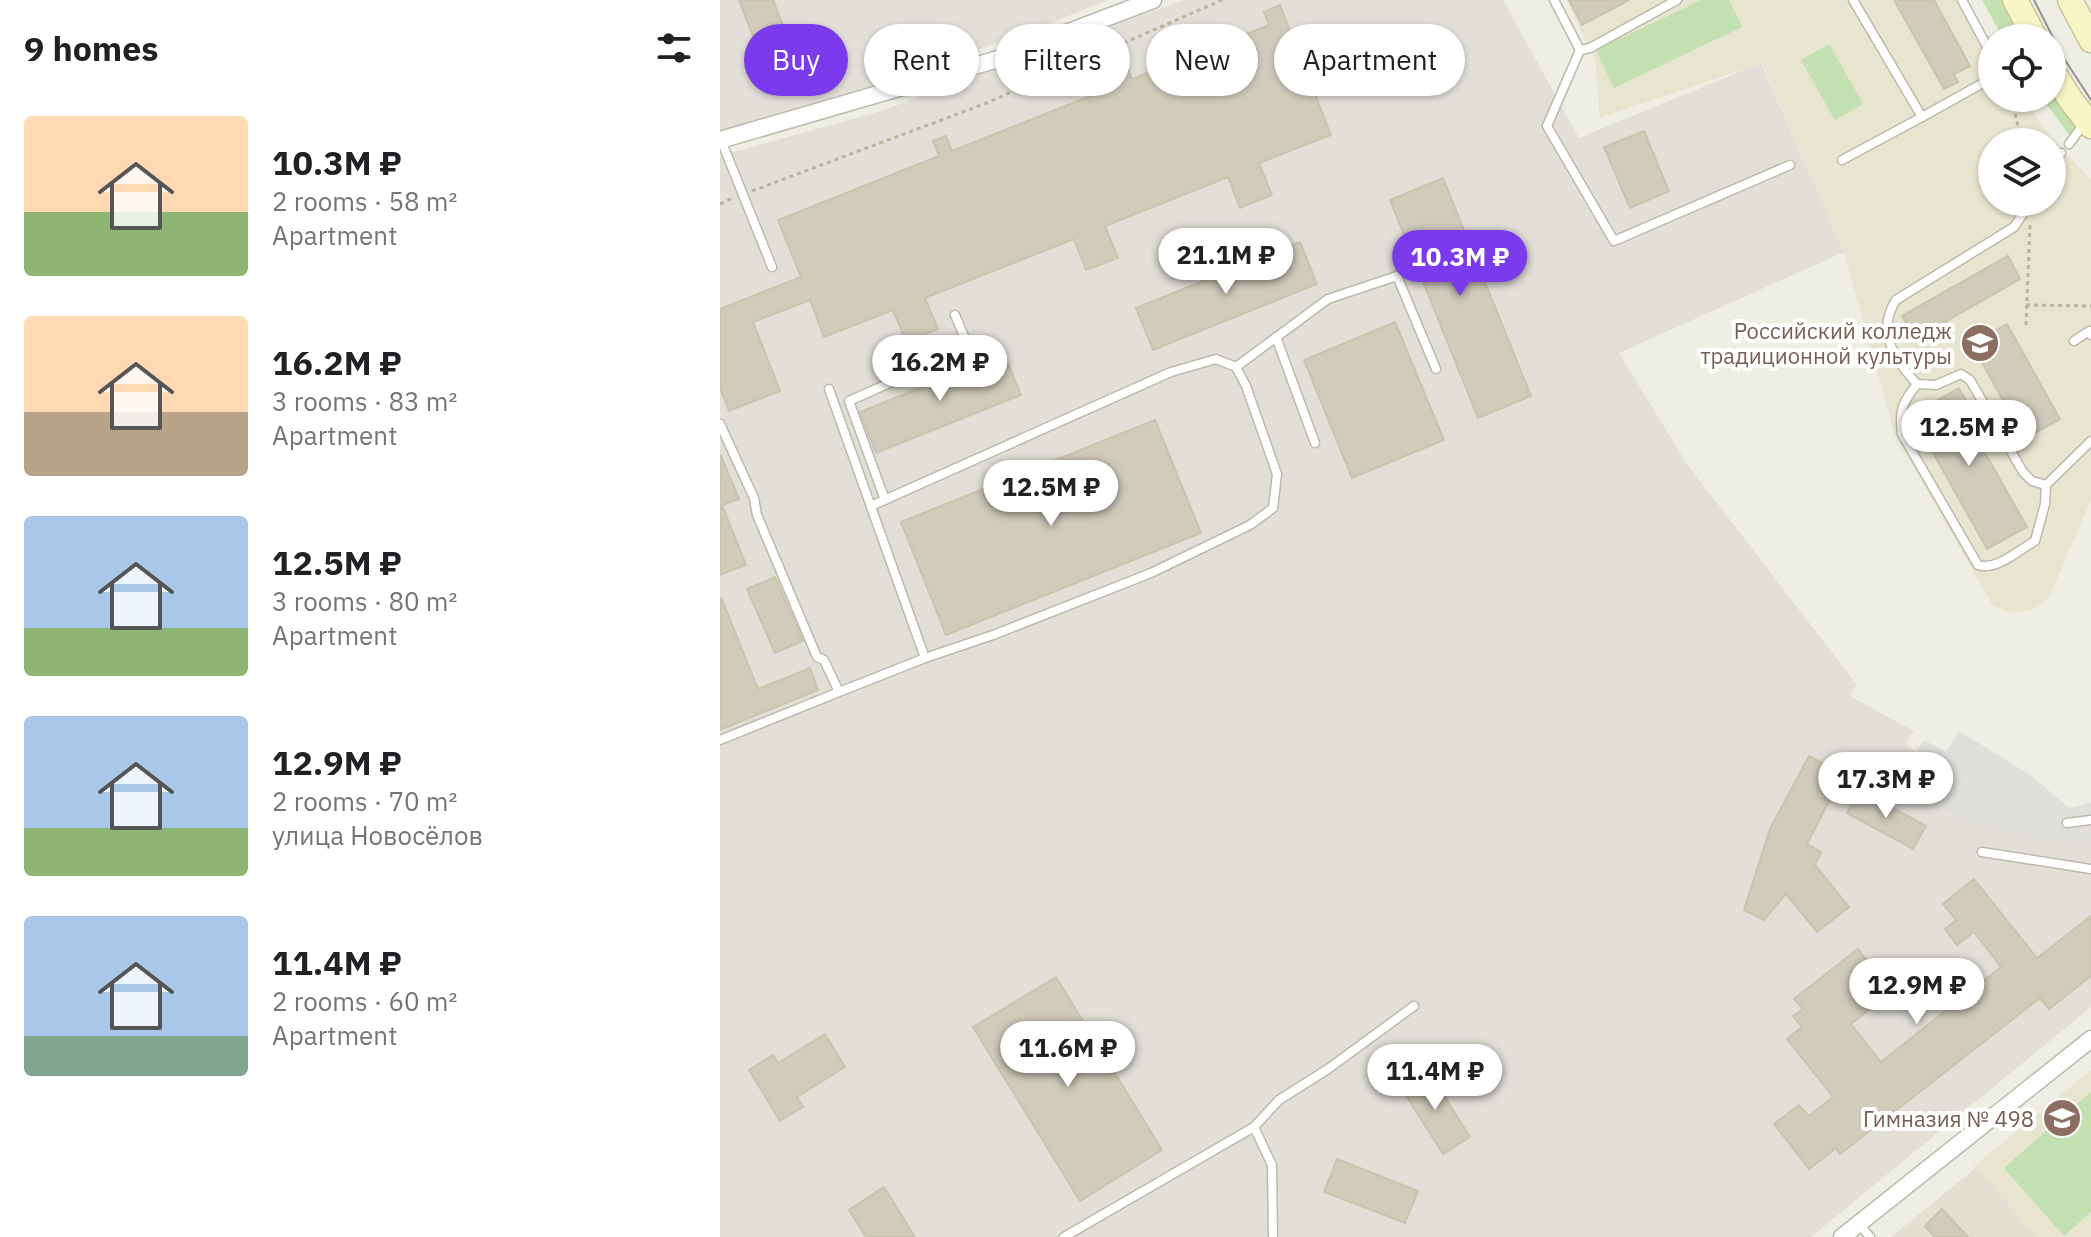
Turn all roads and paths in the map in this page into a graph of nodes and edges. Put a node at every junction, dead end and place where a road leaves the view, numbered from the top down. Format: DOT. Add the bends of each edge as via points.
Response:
graph roads {
  1 [pos="1153,0"];
  2 [pos="1222,0"];
  3 [pos="1554,0"];
  4 [pos="1677,0"];
  5 [pos="1853,0"];
  6 [pos="1962,0"];
  7 [pos="2015,0"];
  8 [pos="2070,0"];
  9 [pos="2028,24"];
  10 [pos="1978,30"];
  11 [pos="2091,40"];
  12 [pos="1580,50"];
  13 [pos="1978,86"];
  14 [pos="2066,91"];
  15 [pos="1922,117"];
  16 [pos="2088,123"];
  17 [pos="720,140"];
  18 [pos="2069,144"];
  19 [pos="1842,160"];
  20 [pos="1790,165"];
  21 [pos="741,195"];
  22 [pos="720,204"];
  23 [pos="2021,216"];
  24 [pos="2030,216"];
  25 [pos="772,267"];
  26 [pos="2026,305"];
  27 [pos="2091,306"];
  28 [pos="955,315"];
  29 [pos="2026,325"];
  30 [pos="2091,335"];
  31 [pos="1276,337"];
  32 [pos="2074,341"];
  33 [pos="1236,367"];
  34 [pos="1436,369"];
  35 [pos="1917,384"];
  36 [pos="829,389"];
  37 [pos="720,424"];
  38 [pos="2091,441"];
  39 [pos="1315,443"];
  40 [pos="2046,485"];
  41 [pos="885,500"];
  42 [pos="871,506"];
  43 [pos="925,658"];
  44 [pos="839,692"];
  45 [pos="720,740"];
  46 [pos="2091,820"];
  47 [pos="2067,823"];
  48 [pos="1982,852"];
  49 [pos="2091,869"];
  50 [pos="1414,1006"];
  51 [pos="2091,1039"];
  52 [pos="1254,1127"];
  53 [pos="1865,1230"];
  54 [pos="1064,1237"];
  55 [pos="1273,1237"];
  56 [pos="1842,1237"];
  1 -- 17 [label="street" via="995,60"];
  2 -- 21 [label="path" via="984,104"];
  3 -- 12 [label="lane"];
  4 -- 12 [label="lane"];
  5 -- 15 [label="lane"];
  6 -- 10 [label="lane"];
  7 -- 9 [label="main road"];
  8 -- 11 [label="main road"];
  12 -- 20 [label="lane" via="1547,126 1614,241"];
  13 -- 15 [label="lane"];
  14 -- 16 [label="main road"];
  15 -- 19 [label="lane"];
  16 -- 18 [label="lane"];
  17 -- 21 [label="lane"];
  21 -- 22 [label="path"];
  21 -- 25 [label="lane"];
  23 -- 35 [label="lane" via="2014,227 1896,300 1886,315 1887,336"];
  24 -- 26 [label="path"];
  26 -- 27 [label="path"];
  26 -- 29 [label="path"];
  28 -- 41 [label="lane" via="969,348 849,401"];
  30 -- 32 [label="lane" via="2089,331"];
  31 -- 33 [label="lane"];
  31 -- 34 [label="lane" via="1328,299 1397,276"];
  31 -- 39 [label="lane"];
  33 -- 41 [label="lane" via="1216,359 1171,372"];
  33 -- 43 [label="lane" via="1277,474 1273,508 1250,525 1151,573"];
  35 -- 40 [label="lane" via="1936,385 1961,374 1970,380 2023,472"];
  35 -- 40 [label="lane" via="1904,400 1902,434 1978,565 1993,566 2035,541"];
  36 -- 42 [label="lane"];
  37 -- 44 [label="lane" via="817,657 824,660"];
  38 -- 40 [label="lane"];
  41 -- 42 [label="lane"];
  42 -- 43 [label="lane"];
  43 -- 44 [label="lane"];
  44 -- 45 [label="lane"];
  46 -- 47 [label="lane"];
  48 -- 49 [label="lane"];
  50 -- 52 [label="lane" via="1279,1100"];
  51 -- 53 [label="street"];
  52 -- 54 [label="lane"];
  52 -- 55 [label="lane" via="1272,1165"];
  53 -- 56 [label="street"];
}
